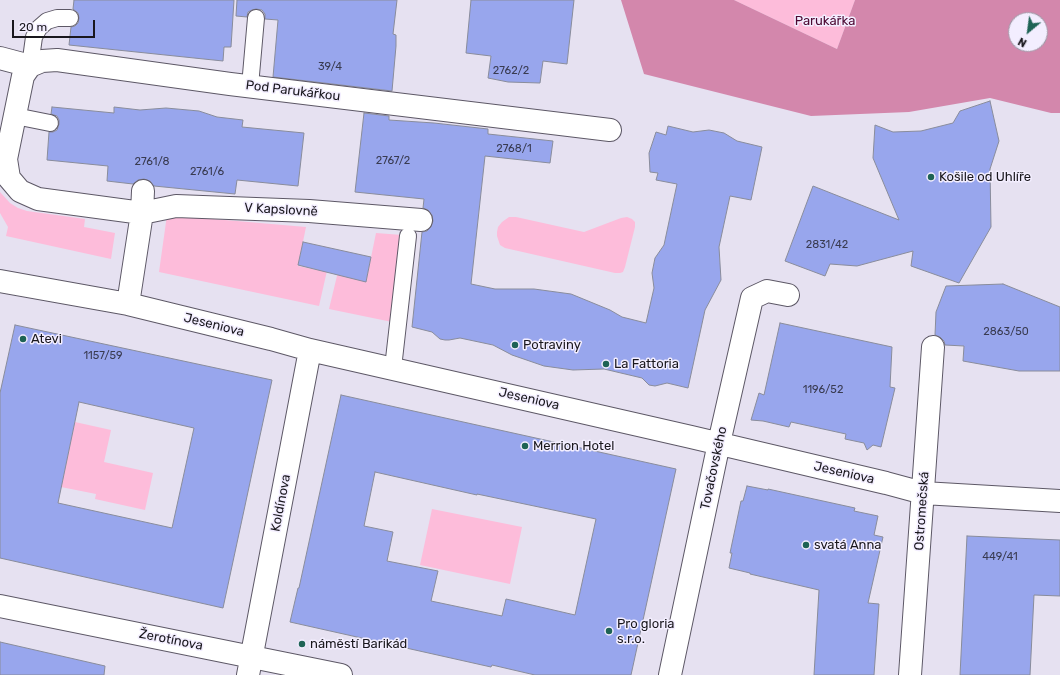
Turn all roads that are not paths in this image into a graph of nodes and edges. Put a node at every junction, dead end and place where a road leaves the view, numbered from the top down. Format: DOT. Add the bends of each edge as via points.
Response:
graph roads {
  1 [pos="70,18"];
  2 [pos="256,18"];
  3 [pos="0,58"];
  4 [pos="30,66"];
  5 [pos="250,86"];
  6 [pos="15,116"];
  7 [pos="50,123"];
  8 [pos="610,130"];
  9 [pos="143,191"];
  10 [pos="142,213"];
  11 [pos="421,220"];
  12 [pos="408,236"];
  13 [pos="0,281"];
  14 [pos="788,295"];
  15 [pos="128,304"];
  16 [pos="933,347"];
  17 [pos="310,350"];
  18 [pos="393,368"];
  19 [pos="719,443"];
  20 [pos="923,493"];
  21 [pos="1060,501"];
  22 [pos="0,606"];
  23 [pos="250,666"];
  24 [pos="341,675"];
  25 [pos="670,675"];
  26 [pos="910,675"];
  1 -- 4 [label="lane" via="47,21 39,28 34,36"];
  2 -- 5 [label="lane"];
  3 -- 4 [label="street"];
  4 -- 5 [label="street, Pod Parukářkou" via="42,61 57,60"];
  4 -- 6 [label="street" via="23,76"];
  5 -- 8 [label="street, Pod Parukářkou"];
  6 -- 7 [label="lane"];
  6 -- 10 [label="street, V Kapslovně" via="6,159 9,178 20,191 38,199"];
  9 -- 10 [label="street"];
  10 -- 11 [label="street, V Kapslovně" via="176,206 309,211"];
  10 -- 15 [label="street"];
  12 -- 18 [label="lane"];
  13 -- 15 [label="street, Jeseniova"];
  14 -- 19 [label="street, Tovačovského" via="767,291 752,298"];
  15 -- 17 [label="street, Jeseniova"];
  16 -- 20 [label="street, Ostromečská"];
  17 -- 18 [label="street, Jeseniova"];
  17 -- 23 [label="street, Koldínova"];
  18 -- 19 [label="street, Jeseniova"];
  19 -- 20 [label="street, Jeseniova"];
  19 -- 25 [label="street, Tovačovského"];
  20 -- 21 [label="street, Jeseniova"];
  20 -- 26 [label="street, Ostromečská"];
  22 -- 23 [label="street, Žerotínova"];
  23 -- 24 [label="street, Žerotínova"];
}
